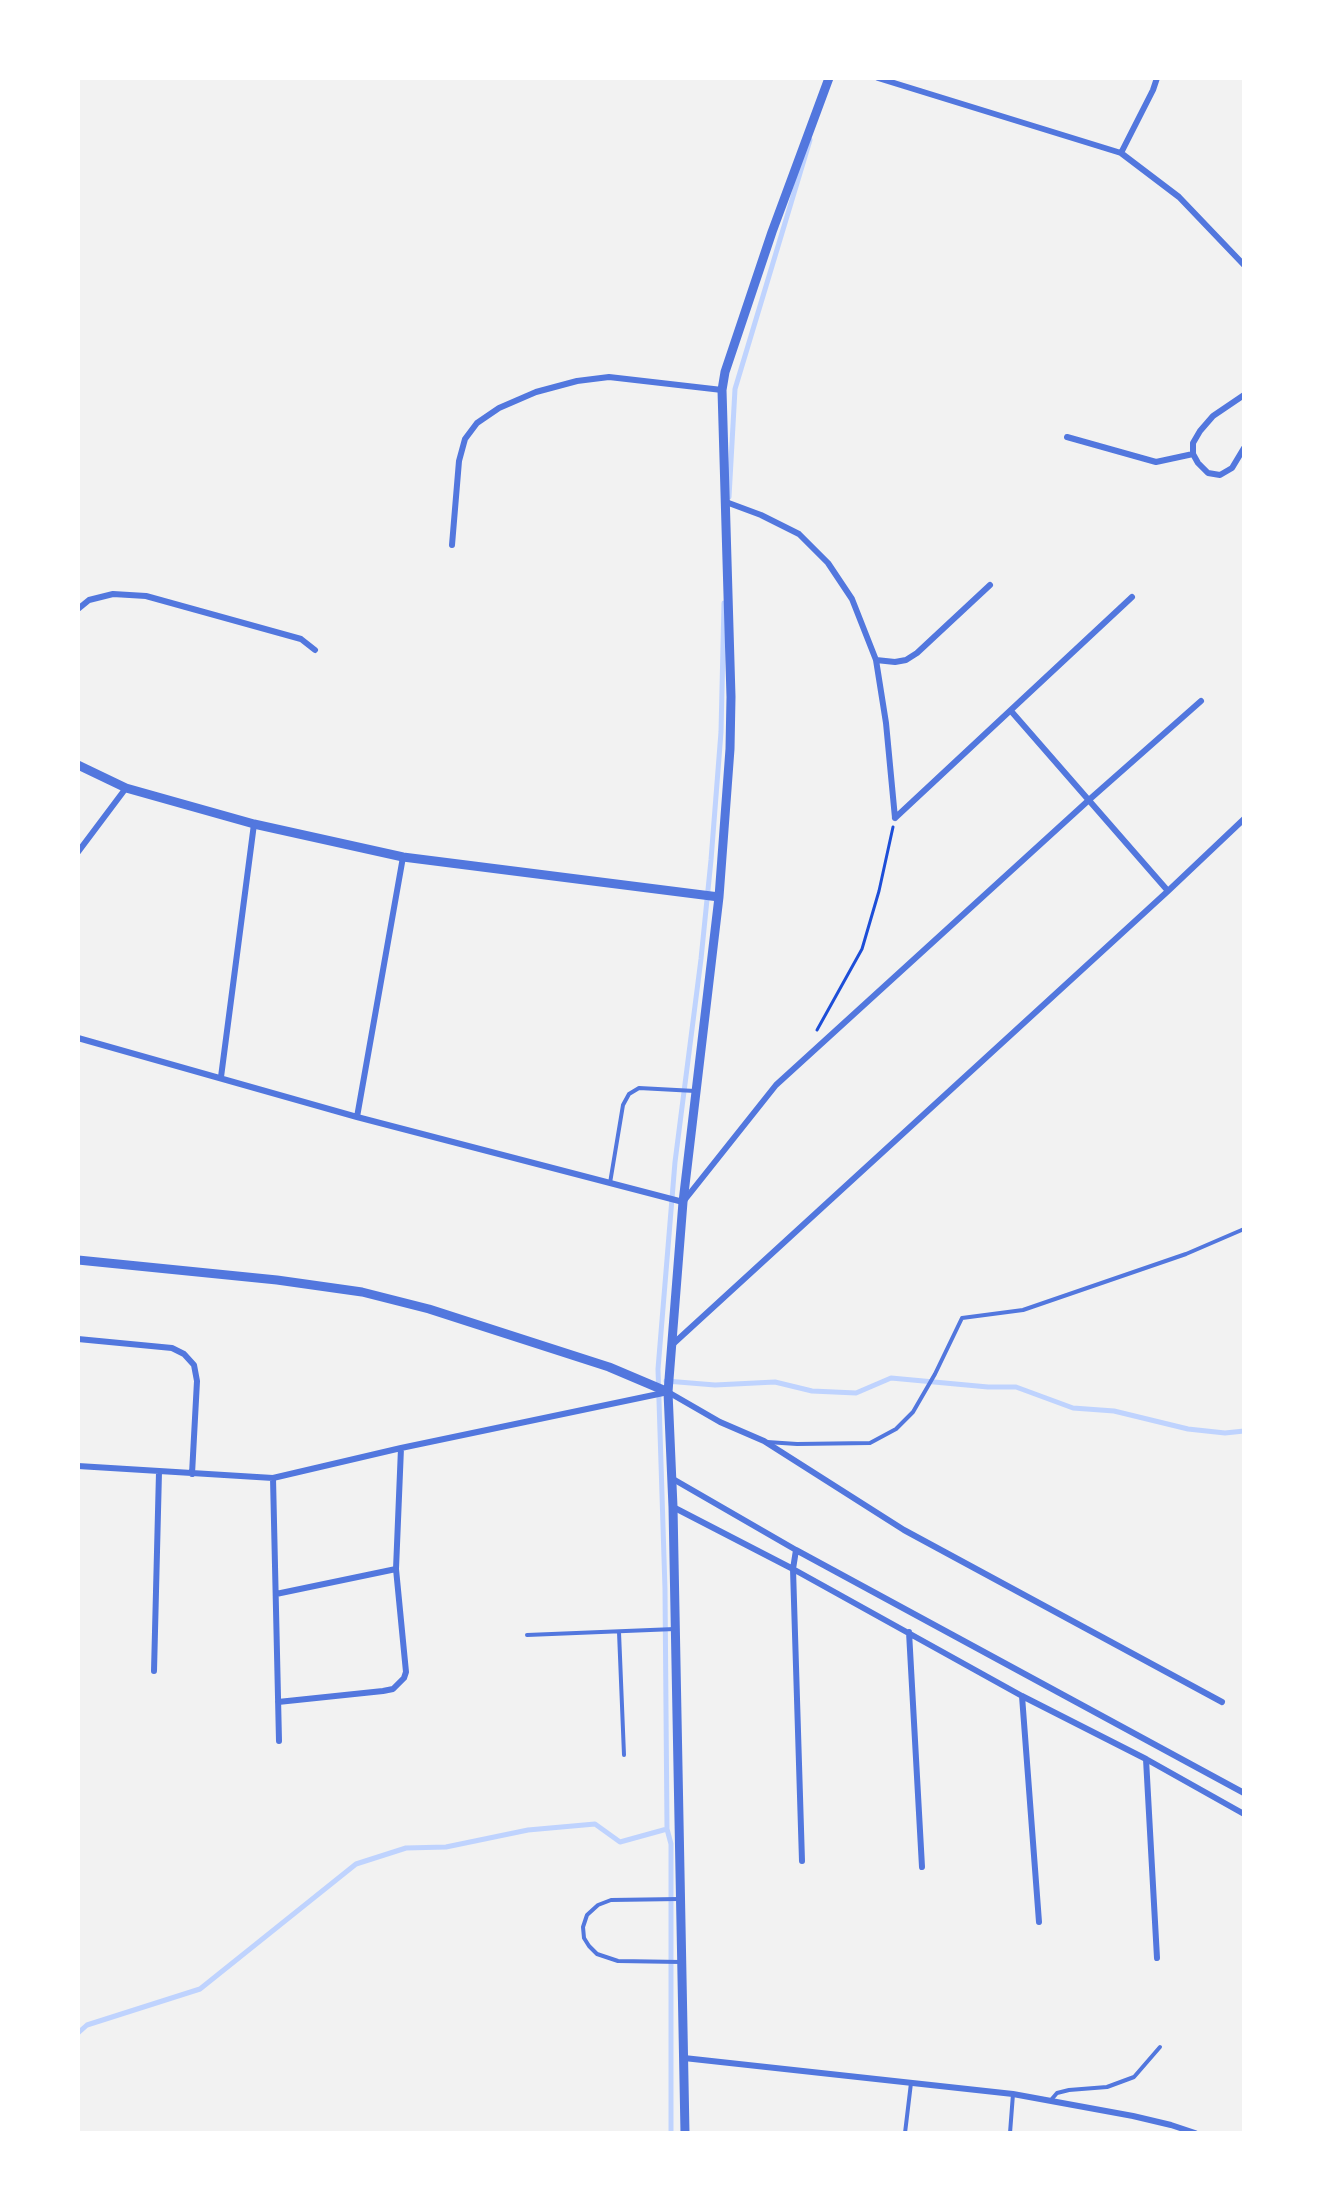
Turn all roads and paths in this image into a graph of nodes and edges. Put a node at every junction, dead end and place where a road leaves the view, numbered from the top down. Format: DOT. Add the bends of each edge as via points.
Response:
graph roads {
  1 [pos="828,78"];
  2 [pos="878,78"];
  3 [pos="1157,78"];
  4 [pos="1121,153"];
  5 [pos="1244,265"];
  6 [pos="722,390"];
  7 [pos="1244,395"];
  8 [pos="1066,437"];
  9 [pos="1244,448"];
  10 [pos="1193,454"];
  11 [pos="726,502"];
  12 [pos="452,545"];
  13 [pos="990,585"];
  14 [pos="1132,597"];
  15 [pos="78,609"];
  16 [pos="315,650"];
  17 [pos="876,660"];
  18 [pos="1201,701"];
  19 [pos="1011,711"];
  20 [pos="78,765"];
  21 [pos="126,788"];
  22 [pos="1090,799"];
  23 [pos="895,818"];
  24 [pos="1244,819"];
  25 [pos="254,824"];
  26 [pos="78,852"];
  27 [pos="403,857"];
  28 [pos="1168,891"];
  29 [pos="719,897"];
  30 [pos="815,1033"];
  31 [pos="78,1038"];
  32 [pos="221,1077"];
  33 [pos="696,1091"];
  34 [pos="357,1117"];
  35 [pos="610,1183"];
  36 [pos="683,1202"];
  37 [pos="1244,1229"];
  38 [pos="78,1260"];
  39 [pos="78,1339"];
  40 [pos="673,1344"];
  41 [pos="668,1392"];
  42 [pos="764,1441"];
  43 [pos="401,1448"];
  44 [pos="78,1466"];
  45 [pos="159,1472"];
  46 [pos="192,1474"];
  47 [pos="273,1478"];
  48 [pos="673,1479"];
  49 [pos="673,1507"];
  50 [pos="796,1550"];
  51 [pos="396,1569"];
  52 [pos="793,1569"];
  53 [pos="276,1594"];
  54 [pos="676,1629"];
  55 [pos="619,1632"];
  56 [pos="909,1632"];
  57 [pos="527,1635"];
  58 [pos="154,1671"];
  59 [pos="1022,1695"];
  60 [pos="278,1702"];
  61 [pos="1222,1702"];
  62 [pos="279,1741"];
  63 [pos="624,1755"];
  64 [pos="1146,1759"];
  65 [pos="1244,1792"];
  66 [pos="1244,1814"];
  67 [pos="802,1861"];
  68 [pos="922,1867"];
  69 [pos="681,1899"];
  70 [pos="1039,1923"];
  71 [pos="1157,1958"];
  72 [pos="682,1962"];
  73 [pos="1160,2047"];
  74 [pos="684,2058"];
  75 [pos="911,2083"];
  76 [pos="1013,2094"];
  77 [pos="1050,2101"];
  78 [pos="685,2133"];
  79 [pos="905,2133"];
  80 [pos="1010,2133"];
  81 [pos="1195,2133"];
  1 -- 6 [label="street" via="768,242"];
  2 -- 4 [label="street"];
  3 -- 4 [label="street"];
  4 -- 5 [label="street" via="1179,197"];
  6 -- 11 [label="street"];
  6 -- 12 [label="street" via="609,377 536,392 499,408 477,423 465,439 459,461"];
  7 -- 10 [label="street" via="1213,416 1200,431 1193,443"];
  8 -- 10 [label="street" via="1156,462"];
  9 -- 10 [label="street" via="1232,468 1220,475 1208,472"];
  11 -- 17 [label="street" via="799,534 828,563 852,599"];
  11 -- 29 [label="street" via="731,697"];
  13 -- 17 [label="street" via="917,653 895,662"];
  14 -- 19 [label="street"];
  15 -- 16 [label="street" via="89,600 113,594 146,596 301,639"];
  17 -- 23 [label="street"];
  18 -- 22 [label="street"];
  19 -- 22 [label="street"];
  19 -- 23 [label="street"];
  20 -- 21 [label="street"];
  21 -- 25 [label="street"];
  21 -- 26 [label="street"];
  22 -- 28 [label="street"];
  22 -- 36 [label="street" via="776,1084"];
  23 -- 30 [label="path" via="862,949"];
  24 -- 28 [label="street"];
  25 -- 27 [label="street"];
  25 -- 32 [label="street"];
  27 -- 29 [label="street"];
  27 -- 34 [label="street"];
  28 -- 40 [label="street"];
  29 -- 33 [label="street"];
  31 -- 32 [label="street"];
  32 -- 34 [label="street"];
  33 -- 35 [label="lane" via="639,1089 629,1094 622,1105"];
  33 -- 36 [label="street"];
  34 -- 35 [label="street"];
  35 -- 36 [label="street"];
  36 -- 40 [label="street"];
  37 -- 42 [label="lane" via="1186,1254 1023,1310 962,1318 913,1412 896,1429 870,1443"];
  38 -- 41 [label="street" via="362,1292 575,1356"];
  39 -- 46 [label="street" via="172,1348 194,1365 197,1381"];
  40 -- 41 [label="street"];
  41 -- 42 [label="street" via="720,1422"];
  41 -- 43 [label="street"];
  41 -- 48 [label="street"];
  42 -- 61 [label="street" via="904,1530"];
  43 -- 47 [label="street"];
  43 -- 51 [label="street"];
  44 -- 45 [label="street"];
  45 -- 46 [label="street"];
  45 -- 58 [label="street"];
  46 -- 47 [label="street"];
  47 -- 53 [label="street"];
  48 -- 49 [label="street"];
  48 -- 50 [label="street"];
  49 -- 52 [label="street"];
  49 -- 54 [label="street"];
  50 -- 52 [label="street"];
  50 -- 65 [label="street"];
  51 -- 53 [label="street"];
  51 -- 60 [label="street" via="406,1672 401,1683 393,1689"];
  52 -- 56 [label="street"];
  52 -- 67 [label="street"];
  53 -- 60 [label="street"];
  54 -- 55 [label="lane"];
  54 -- 69 [label="street"];
  55 -- 57 [label="lane"];
  55 -- 63 [label="lane"];
  56 -- 59 [label="street"];
  56 -- 68 [label="street"];
  59 -- 64 [label="street"];
  59 -- 70 [label="street"];
  60 -- 62 [label="street"];
  64 -- 66 [label="street"];
  64 -- 71 [label="street"];
  69 -- 72 [label="street"];
  69 -- 72 [label="lane" via="611,1900 587,1915 583,1927 588,1946 597,1954 618,1961"];
  72 -- 74 [label="street"];
  73 -- 77 [label="lane" via="1134,2077 1107,2086 1057,2093"];
  74 -- 75 [label="street"];
  74 -- 78 [label="street"];
  75 -- 76 [label="street"];
  75 -- 79 [label="lane"];
  76 -- 77 [label="street"];
  76 -- 80 [label="lane"];
  77 -- 81 [label="street"];
}
